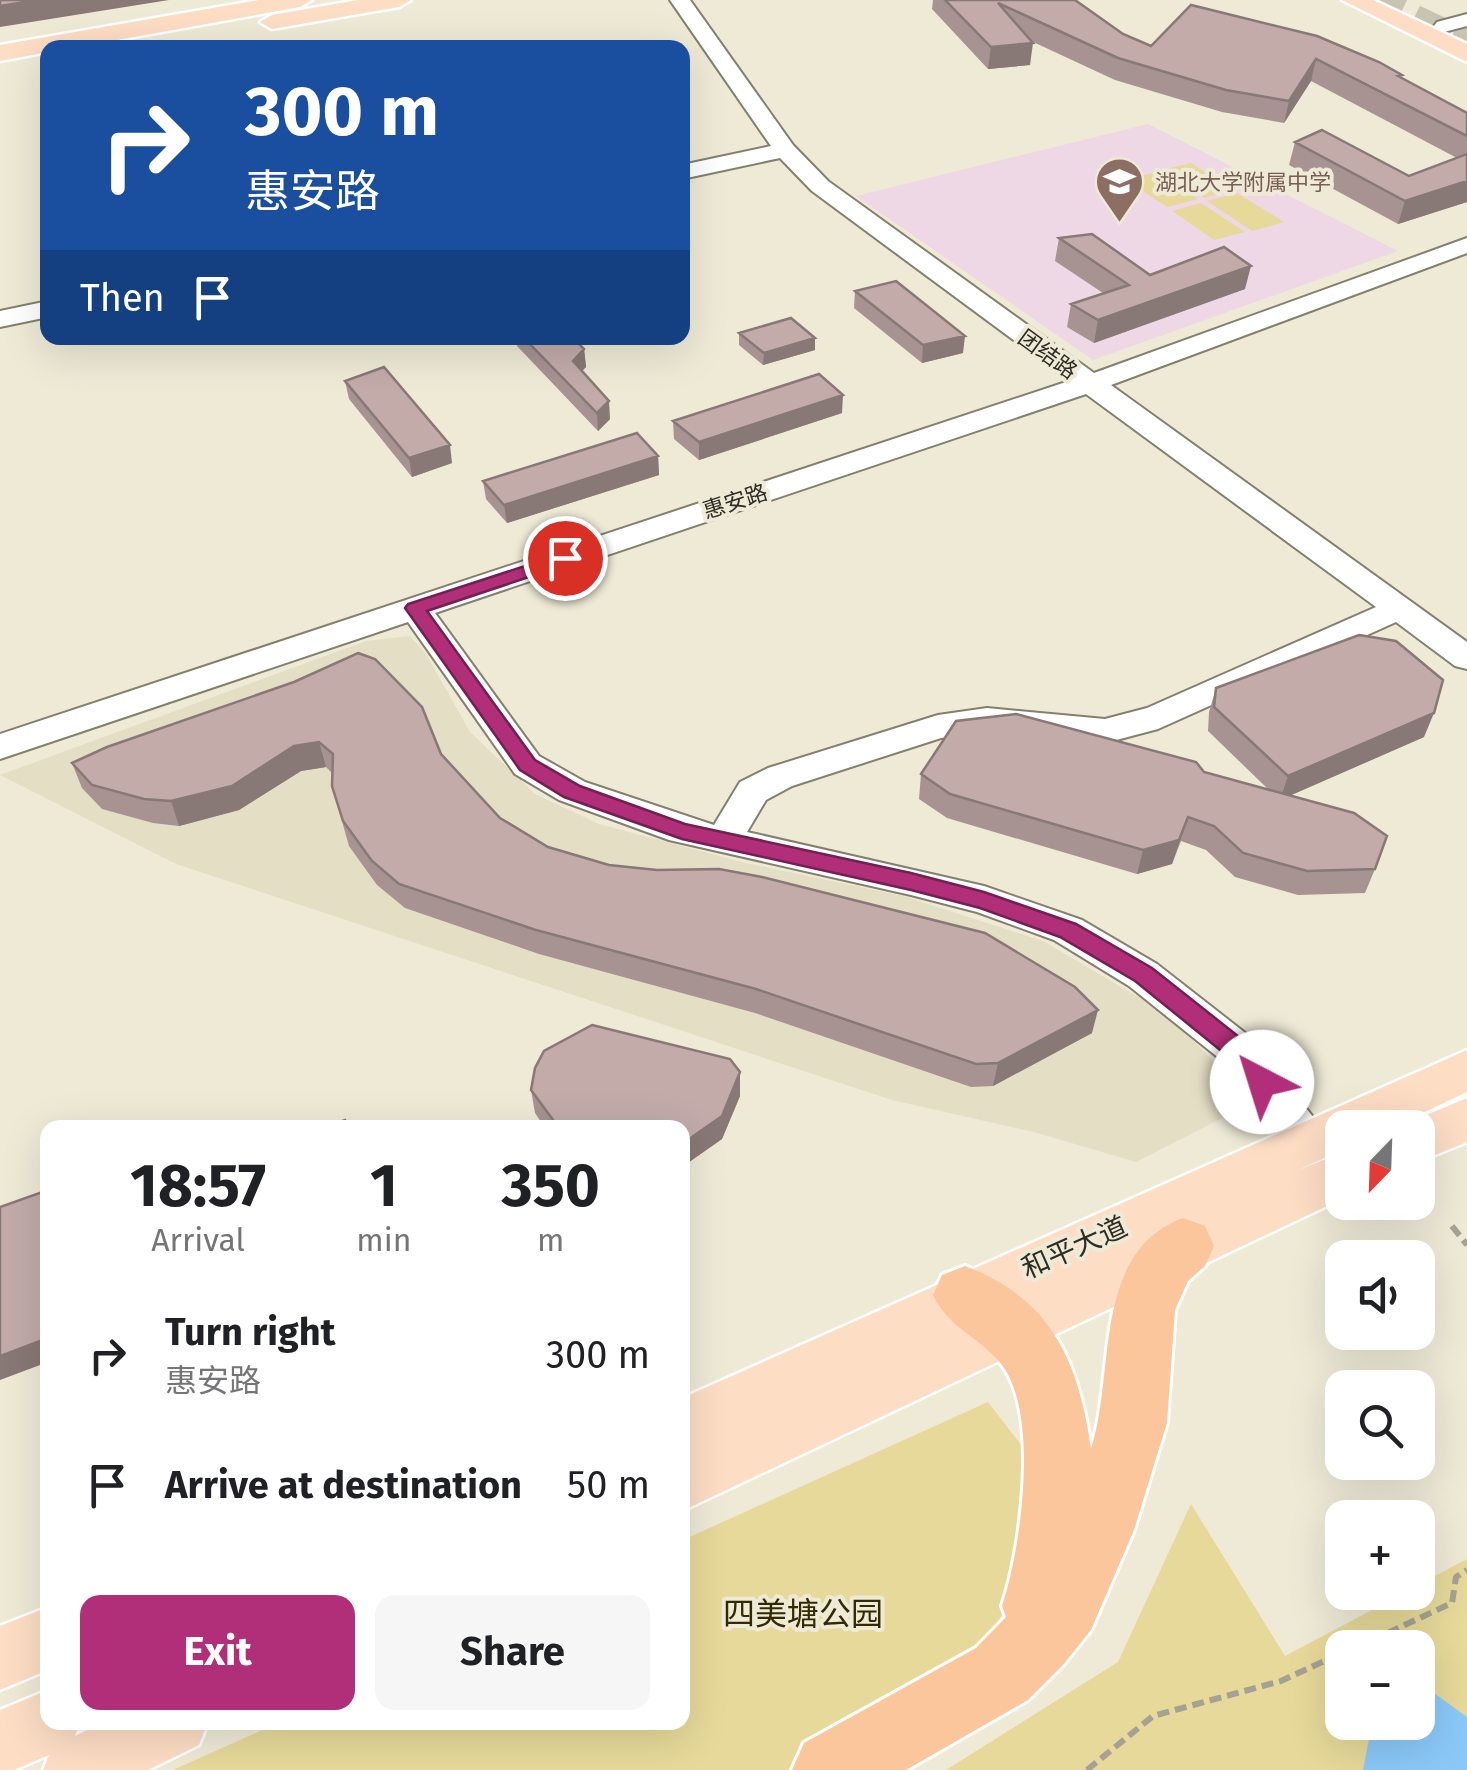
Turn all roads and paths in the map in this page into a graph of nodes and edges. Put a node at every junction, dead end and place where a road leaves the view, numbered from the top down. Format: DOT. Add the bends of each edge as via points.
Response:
graph roads {
  1 [pos="299,0"];
  2 [pos="400,0"];
  3 [pos="680,0"];
  4 [pos="1354,0"];
  5 [pos="1392,0"];
  6 [pos="265,2"];
  7 [pos="338,10"];
  8 [pos="1459,28"];
  9 [pos="55,40"];
  10 [pos="60,40"];
  11 [pos="159,40"];
  12 [pos="172,40"];
  13 [pos="40,43"];
  14 [pos="40,43"];
  15 [pos="0,50"];
  16 [pos="1467,54"];
  17 [pos="40,61"];
  18 [pos="0,68"];
  19 [pos="786,150"];
  20 [pos="690,170"];
  21 [pos="1467,245"];
  22 [pos="40,311"];
  23 [pos="0,319"];
  24 [pos="1088,384"];
  25 [pos="415,608"];
  26 [pos="1398,610"];
  27 [pos="1466,656"];
  28 [pos="0,747"];
  29 [pos="723,841"];
  30 [pos="1467,1070"];
  31 [pos="1403,1110"];
  32 [pos="1467,1119"];
  33 [pos="1435,1133"];
  34 [pos="1325,1159"];
  35 [pos="1452,1226"];
  36 [pos="1467,1245"];
  37 [pos="1183,1246"];
  38 [pos="987,1311"];
  39 [pos="690,1424"];
  40 [pos="690,1478"];
  41 [pos="1467,1570"];
  42 [pos="1394,1630"];
  43 [pos="40,1641"];
  44 [pos="0,1658"];
  45 [pos="1325,1661"];
  46 [pos="1002,1674"];
  47 [pos="40,1726"];
  48 [pos="159,1730"];
  49 [pos="0,1743"];
  50 [pos="76,1770"];
  51 [pos="831,1770"];
  52 [pos="1087,1770"];
  1 -- 6 [label="main road"];
  1 -- 10 [label="main road"];
  2 -- 7 [label="main road"];
  3 -- 19 [label="street, 团结路"];
  4 -- 16 [label="main road"];
  5 -- 8 [label="main road"];
  6 -- 9 [label="main road"];
  7 -- 11 [label="main road"];
  7 -- 12 [label="main road"];
  13 -- 15 [label="main road"];
  14 -- 15 [label="main road"];
  17 -- 18 [label="main road"];
  19 -- 20 [label="street"];
  19 -- 24 [label="street, 团结路" via="820,186"];
  21 -- 24 [label="street, 惠安路"];
  22 -- 23 [label="street"];
  24 -- 25 [label="street, 惠安路"];
  24 -- 26 [label="street, 团结路"];
  25 -- 28 [label="street, 惠安路"];
  25 -- 29 [label="street" via="528,765 572,791"];
  26 -- 27 [label="street, 团结路"];
  26 -- 29 [label="street" via="1174,710 1105,732 987,720 938,727 780,777 753,791"];
  29 -- 34 [label="street" via="911,881 1068,930 1143,975 1239,1051"];
  30 -- 31 [label="main road, 和平大道"];
  32 -- 33 [label="main road"];
  34 -- 37 [label="main road, 和平大道"];
  34 -- 38 [label="main road, 和平大道"];
  35 -- 36 [label="path"];
  37 -- 38 [label="main road, 和平大道"];
  37 -- 46 [label="highway" via="1166,1262 1143,1310 1133,1424 1082,1569 1038,1640"];
  38 -- 39 [label="main road, 和平大道"];
  38 -- 40 [label="main road, 和平大道"];
  38 -- 46 [label="highway" via="1037,1362 1057,1462 1053,1558"];
  41 -- 42 [label="path" via="1456,1577 1452,1603"];
  43 -- 44 [label="main road"];
  45 -- 52 [label="path" via="1281,1681 1153,1716"];
  46 -- 51 [label="highway"];
  47 -- 49 [label="main road"];
  48 -- 50 [label="main road"];
}
